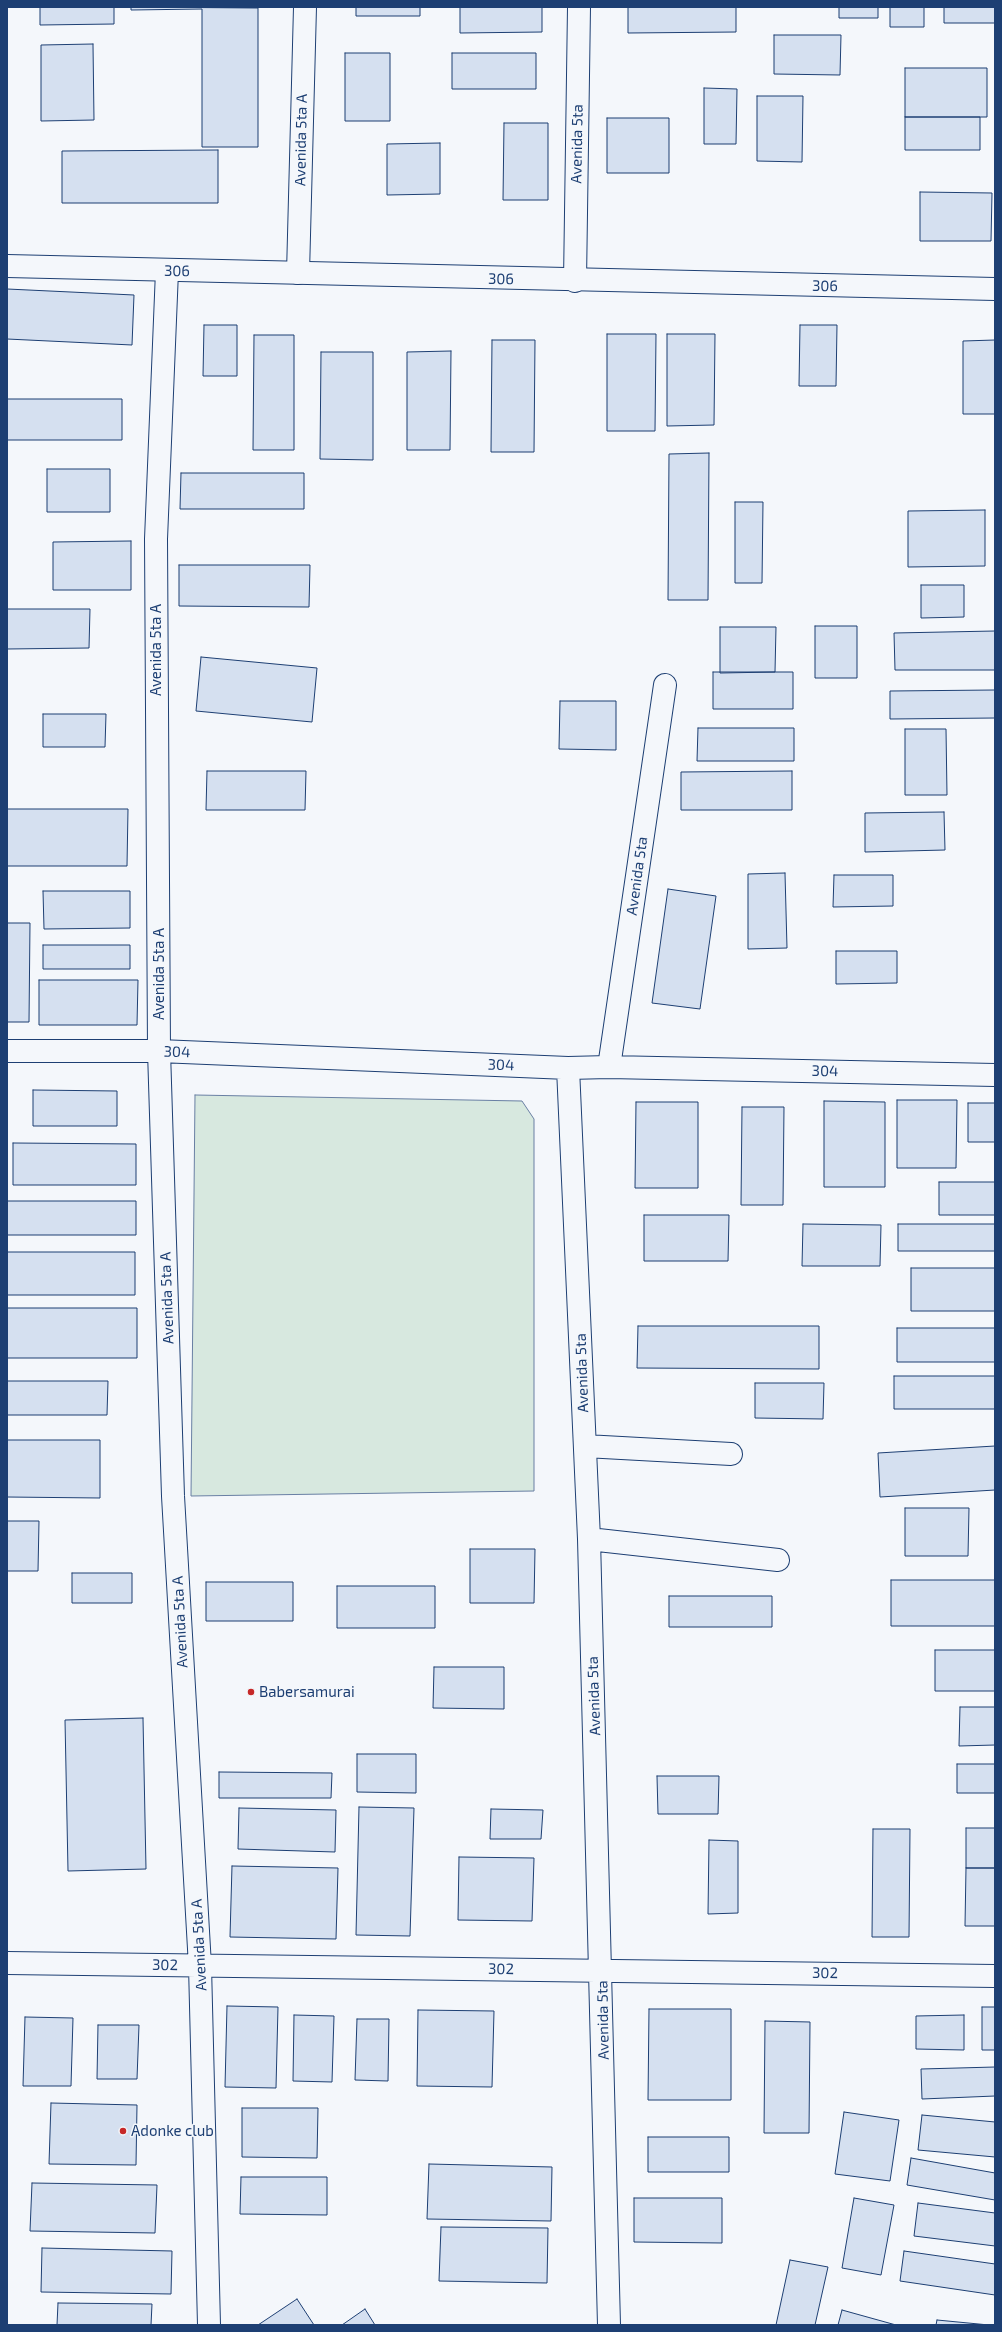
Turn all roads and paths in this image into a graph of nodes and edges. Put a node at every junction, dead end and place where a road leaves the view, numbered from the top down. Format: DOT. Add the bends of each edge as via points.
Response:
graph roads {
  1 [pos="305,7"];
  2 [pos="579,7"];
  3 [pos="7,266"];
  4 [pos="167,271"];
  5 [pos="298,273"];
  6 [pos="576,281"];
  7 [pos="995,289"];
  8 [pos="665,685"];
  9 [pos="7,1051"];
  10 [pos="159,1051"];
  11 [pos="609,1067"];
  12 [pos="568,1068"];
  13 [pos="995,1075"];
  14 [pos="585,1446"];
  15 [pos="731,1454"];
  16 [pos="589,1539"];
  17 [pos="778,1560"];
  18 [pos="7,1963"];
  19 [pos="200,1966"];
  20 [pos="601,1970"];
  21 [pos="995,1976"];
  22 [pos="209,2325"];
  23 [pos="610,2325"];
  1 -- 5 [label="street, Avenida 5ta A"];
  2 -- 6 [label="street, Avenida 5ta"];
  3 -- 4 [label="street, 306"];
  4 -- 5 [label="street, 306"];
  4 -- 10 [label="street, Avenida 5ta A" via="156,539"];
  5 -- 6 [label="street, 306"];
  6 -- 7 [label="street, 306"];
  8 -- 11 [label="street, Avenida 5ta"];
  9 -- 10 [label="street, 304"];
  10 -- 12 [label="street, 304"];
  10 -- 19 [label="street, Avenida 5ta A" via="173,1496"];
  11 -- 12 [label="street, 304"];
  11 -- 13 [label="street, 304"];
  12 -- 14 [label="street, Avenida 5ta"];
  14 -- 15 [label="street"];
  14 -- 16 [label="street, Avenida 5ta"];
  16 -- 17 [label="street"];
  16 -- 20 [label="street, Avenida 5ta"];
  18 -- 19 [label="street, 302"];
  19 -- 20 [label="street, 302"];
  19 -- 22 [label="street, Avenida 5ta A"];
  20 -- 21 [label="street, 302"];
  20 -- 23 [label="street, Avenida 5ta"];
}
